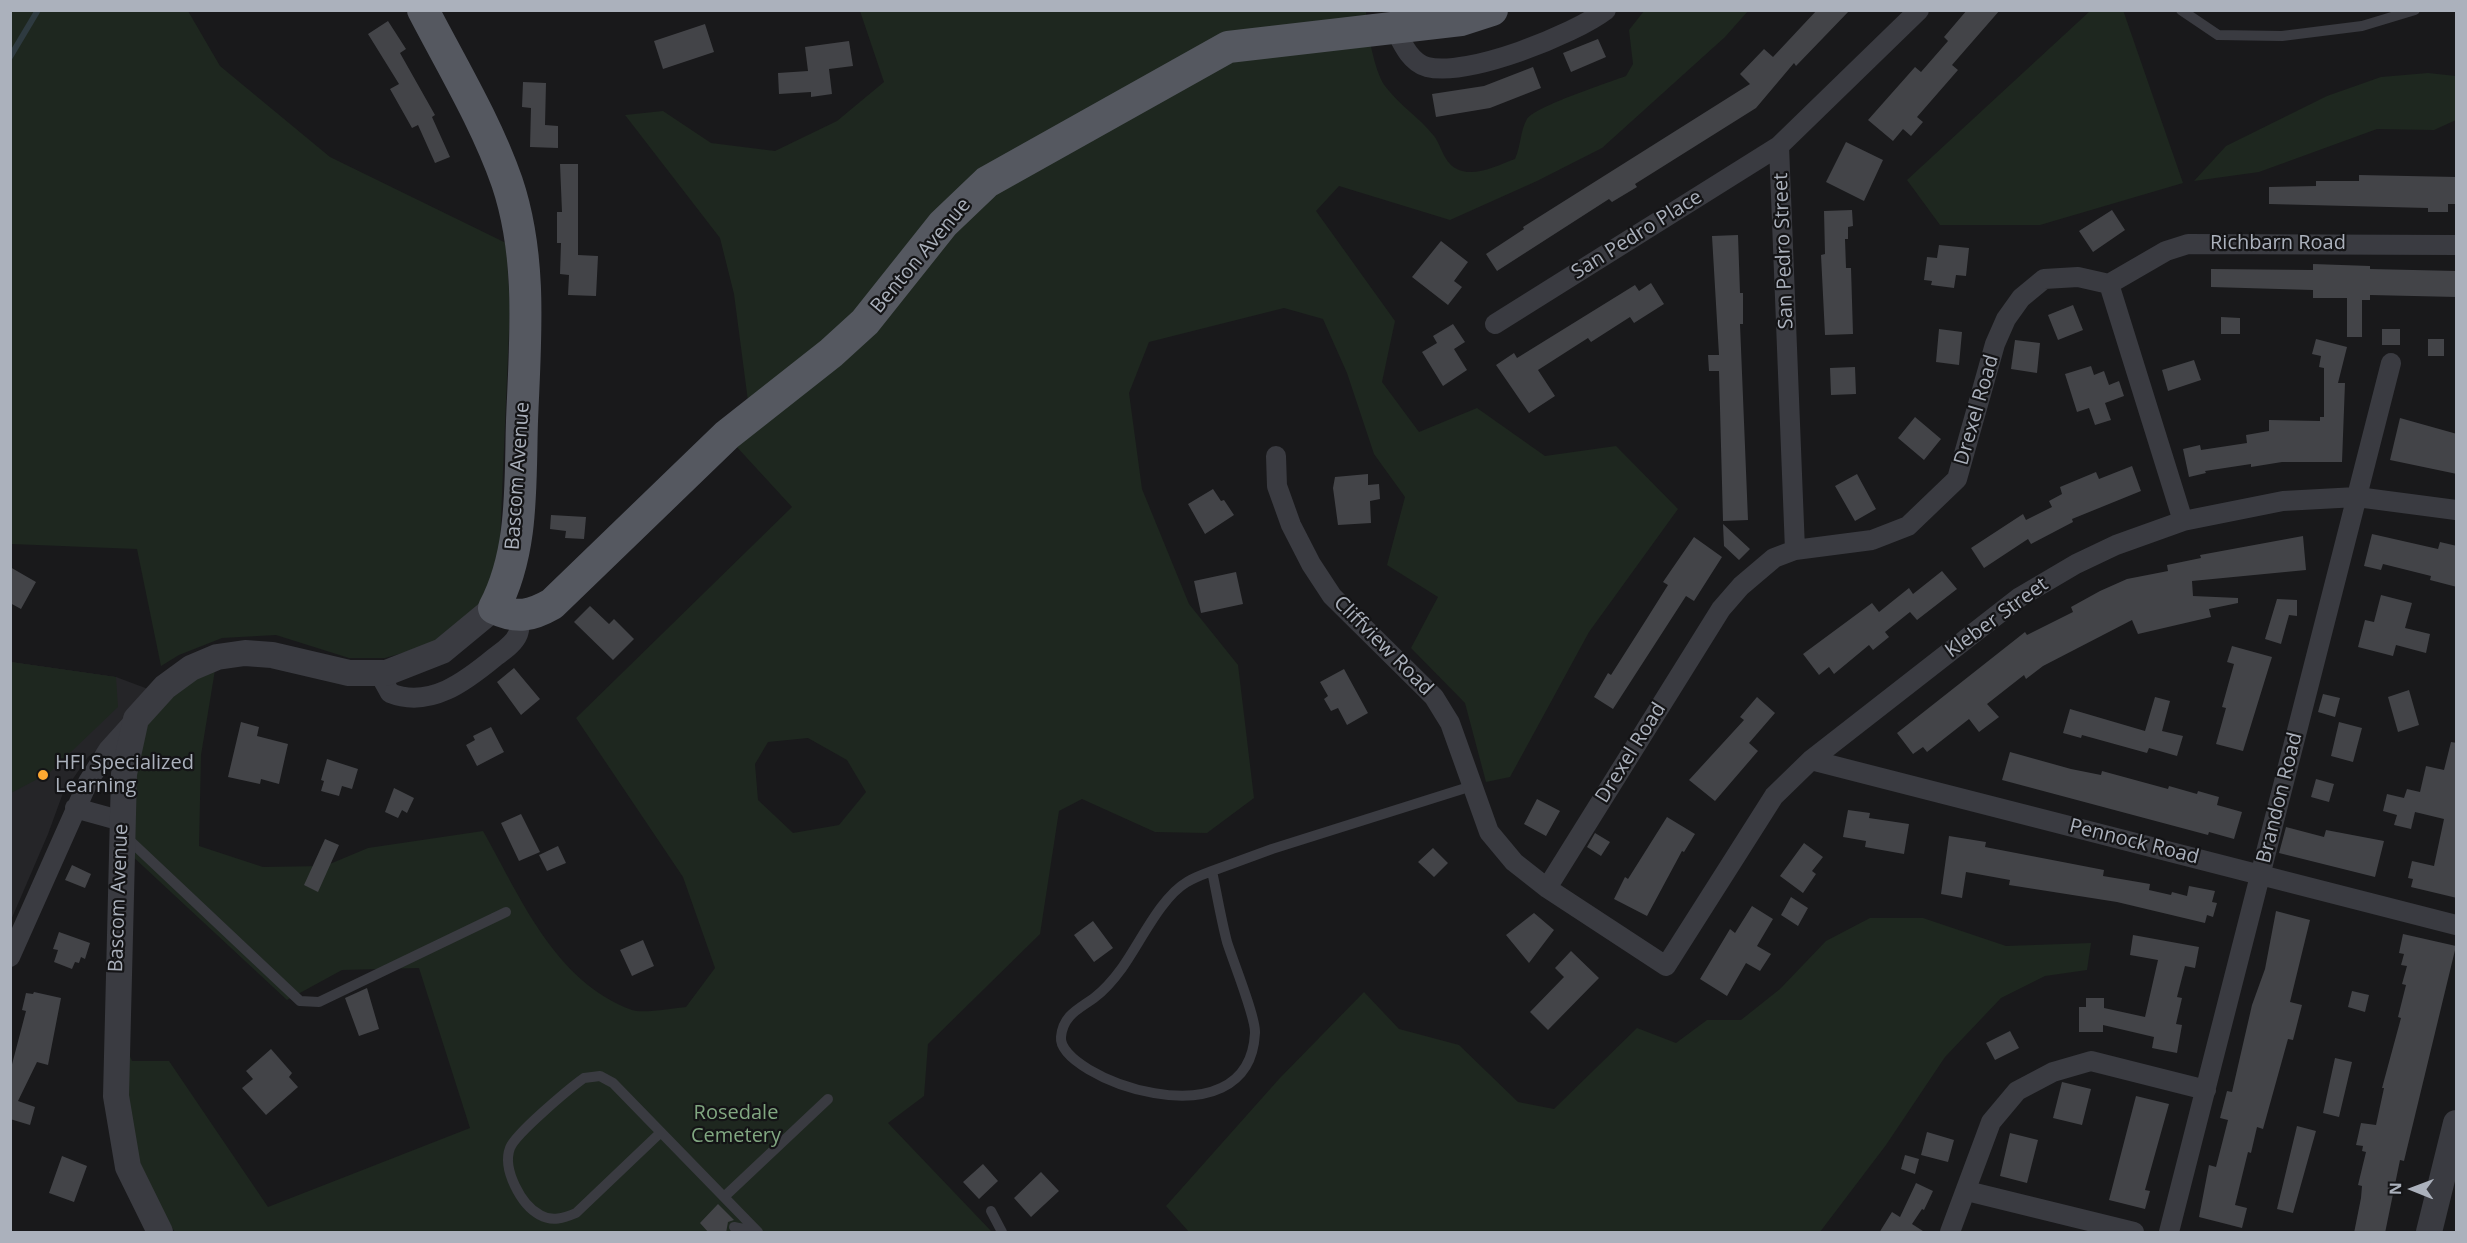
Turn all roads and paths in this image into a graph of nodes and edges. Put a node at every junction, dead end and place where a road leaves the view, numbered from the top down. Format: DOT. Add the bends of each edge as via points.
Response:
graph roads {
  1 [pos="423,10"];
  2 [pos="1492,10"];
  3 [pos="1606,10"];
  4 [pos="1919,10"];
  5 [pos="2181,10"];
  6 [pos="2415,10"];
  7 [pos="1395,29"];
  8 [pos="1779,146"];
  9 [pos="2457,245"];
  10 [pos="2109,284"];
  11 [pos="1495,324"];
  12 [pos="2391,363"];
  13 [pos="1276,456"];
  14 [pos="2356,497"];
  15 [pos="2457,510"];
  16 [pos="2183,521"];
  17 [pos="1795,549"];
  18 [pos="507,612"];
  19 [pos="379,673"];
  20 [pos="136,719"];
  21 [pos="1811,760"];
  22 [pos="1472,786"];
  23 [pos="75,808"];
  24 [pos="121,827"];
  25 [pos="1212,871"];
  26 [pos="2260,874"];
  27 [pos="1547,888"];
  28 [pos="506,912"];
  29 [pos="2457,925"];
  30 [pos="10,957"];
  31 [pos="1666,966"];
  32 [pos="2206,1090"];
  33 [pos="828,1099"];
  34 [pos="2457,1123"];
  35 [pos="660,1133"];
  36 [pos="1967,1191"];
  37 [pos="724,1197"];
  38 [pos="991,1211"];
  39 [pos="734,1227"];
  40 [pos="152,1228"];
  41 [pos="758,1232"];
  42 [pos="1002,1233"];
  43 [pos="1950,1233"];
  44 [pos="2134,1233"];
  45 [pos="2169,1233"];
  46 [pos="2429,1233"];
  1 -- 18 [label="main road, Bascom Avenue" via="488,135 507,183 525,273 519,512 507,584"];
  2 -- 7 [label="main road, Benton Avenue" via="1461,20"];
  3 -- 7 [label="street" via="1594,20 1516,52 1446,69 1425,66 1405,51"];
  4 -- 8 [label="street, San Pedro Street"];
  5 -- 6 [label="lane" via="2218,35 2282,36 2362,26"];
  7 -- 18 [label="main road, Benton Avenue" via="1228,46 987,182 959,207 865,321 727,435 552,604 534,614"];
  8 -- 11 [label="street, San Pedro Place"];
  8 -- 17 [label="street, San Pedro Street"];
  9 -- 10 [label="street, Richbarn Road" via="2188,244 2166,251"];
  10 -- 16 [label="street"];
  10 -- 17 [label="street, Drexel Road" via="2078,278 2044,279 2021,298 1995,344 1957,479 1908,526 1872,540"];
  12 -- 14 [label="street, Brandon Road"];
  13 -- 22 [label="street, Cliffview Road" via="1277,486 1311,564 1354,620 1434,697 1450,723"];
  14 -- 15 [label="street, Kleber Street"];
  14 -- 16 [label="street, Kleber Street" via="2283,501"];
  14 -- 26 [label="street, Brandon Road"];
  16 -- 21 [label="street, Kleber Street" via="2116,545 2020,597"];
  17 -- 27 [label="street, Drexel Road" via="1774,558 1721,609"];
  18 -- 19 [label="street, Bascom Avenue" via="442,651"];
  18 -- 19 [label="street" via="518,635 512,644 451,689 405,697 390,693"];
  19 -- 20 [label="street, Bascom Avenue" via="349,673 272,655 217,657 191,668 165,687"];
  20 -- 23 [label="street" via="108,750"];
  20 -- 24 [label="street, Bascom Avenue" via="124,774"];
  21 -- 26 [label="street, Pennock Road"];
  21 -- 31 [label="street, Kleber Street" via="1774,796"];
  22 -- 25 [label="lane"];
  22 -- 27 [label="street, Cliffview Road" via="1489,832 1514,862"];
  23 -- 24 [label="street"];
  23 -- 30 [label="street"];
  24 -- 28 [label="lane" via="300,1001 319,1002"];
  24 -- 40 [label="street, Bascom Avenue" via="116,1096 128,1167"];
  25 -- 25 [label="lane" via="1186,882 1164,904 1111,983 1067,1017 1060,1038 1065,1053 1100,1077 1157,1094 1198,1096 1236,1081 1248,1062 1256,1032 1227,940"];
  26 -- 29 [label="street, Pennock Road"];
  26 -- 32 [label="street, Brandon Road"];
  27 -- 31 [label="street, Cliffview Road"];
  32 -- 36 [label="street" via="2091,1061 2054,1072 2017,1091 1991,1122"];
  32 -- 45 [label="street, Brandon Road"];
  33 -- 37 [label="lane"];
  34 -- 46 [label="street"];
  35 -- 35 [label="lane" via="576,1213 566,1217 556,1219 538,1214 511,1182 508,1159 515,1140 584,1078 607,1078"];
  35 -- 37 [label="lane"];
  36 -- 43 [label="street"];
  36 -- 44 [label="street"];
  37 -- 41 [label="lane"];
  38 -- 42 [label="lane"];
  39 -- 41 [label="lane"];
}
